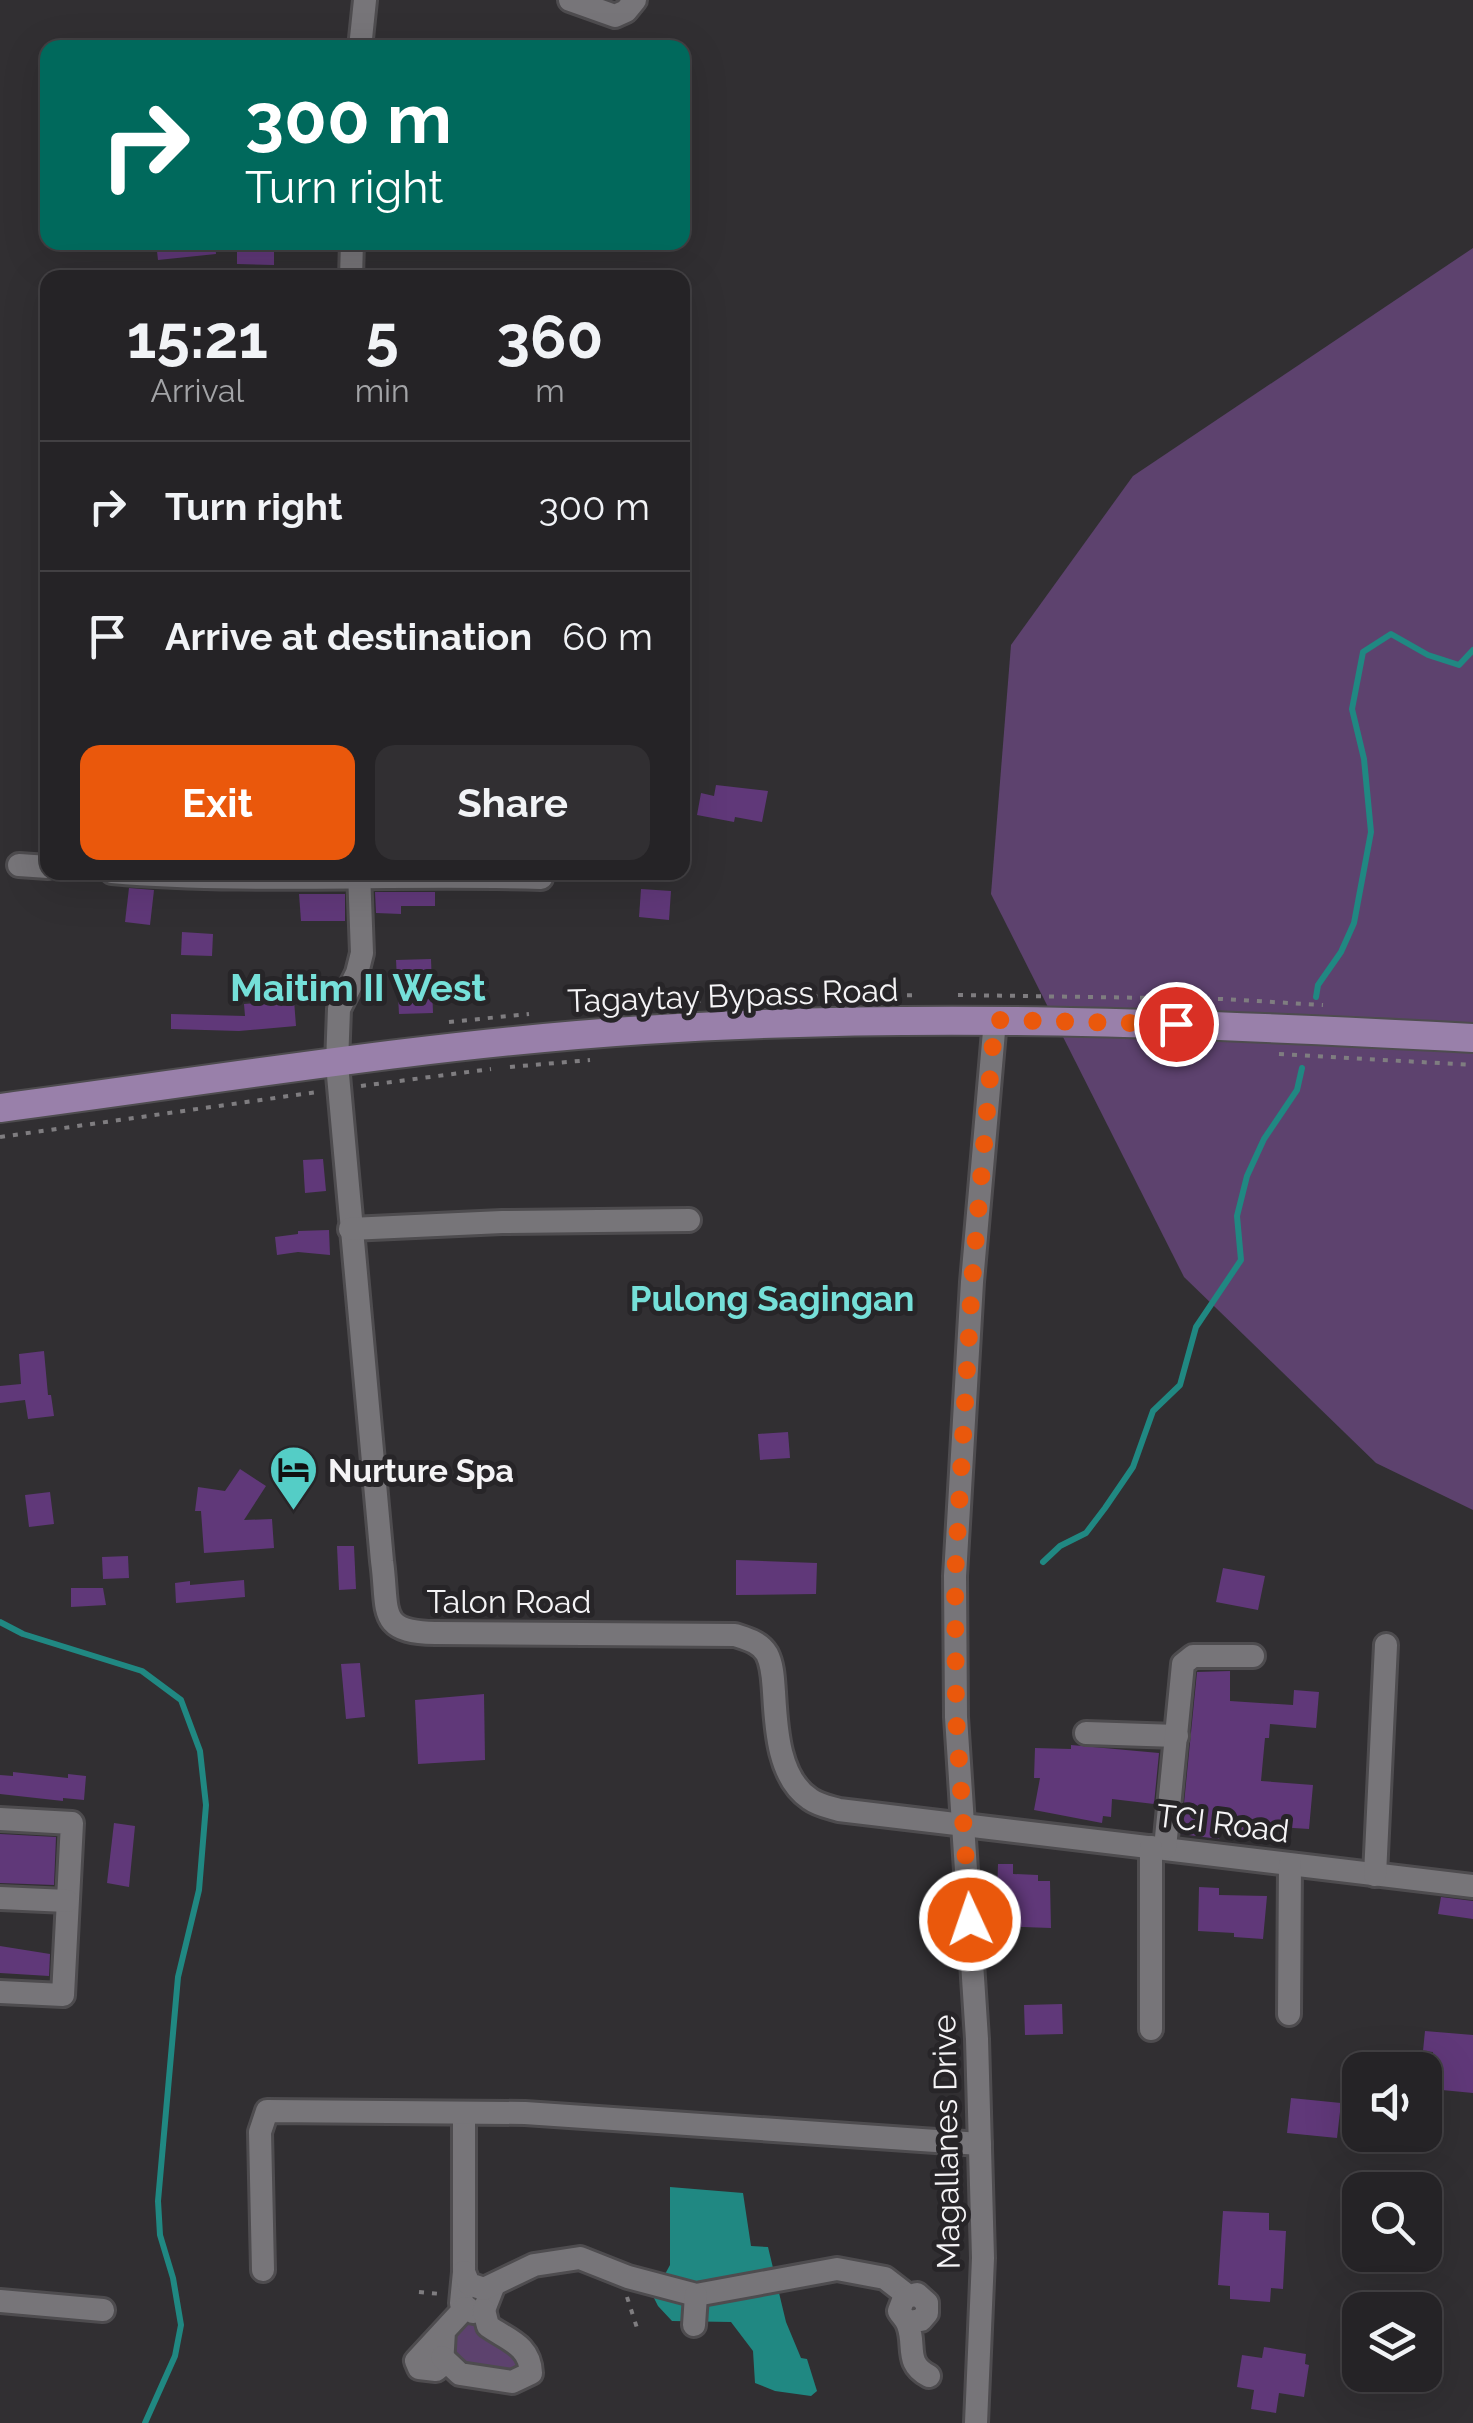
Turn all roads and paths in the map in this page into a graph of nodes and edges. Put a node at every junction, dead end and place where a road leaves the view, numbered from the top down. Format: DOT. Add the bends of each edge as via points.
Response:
graph roads {
  1 [pos="366,0"];
  2 [pos="570,0"];
  3 [pos="635,0"];
  4 [pos="361,40"];
  5 [pos="20,865"];
  6 [pos="40,866"];
  7 [pos="359,880"];
  8 [pos="995,1020"];
  9 [pos="1473,1038"];
  10 [pos="1268,1054"];
  11 [pos="588,1060"];
  12 [pos="1473,1065"];
  13 [pos="510,1067"];
  14 [pos="491,1069"];
  15 [pos="338,1077"];
  16 [pos="0,1108"];
  17 [pos="0,1137"];
  18 [pos="689,1220"];
  19 [pos="350,1229"];
  20 [pos="1386,1645"];
  21 [pos="1254,1656"];
  22 [pos="1086,1733"];
  23 [pos="1176,1736"];
  24 [pos="0,1819"];
  25 [pos="965,1825"];
  26 [pos="1158,1848"];
  27 [pos="1290,1865"];
  28 [pos="1375,1874"];
  29 [pos="1473,1886"];
  30 [pos="0,1898"];
  31 [pos="67,1901"];
  32 [pos="0,1992"];
  33 [pos="1289,2014"];
  34 [pos="1150,2029"];
  35 [pos="464,2114"];
  36 [pos="980,2144"];
  37 [pos="263,2270"];
  38 [pos="464,2272"];
  39 [pos="628,2278"];
  40 [pos="493,2287"];
  41 [pos="696,2296"];
  42 [pos="0,2301"];
  43 [pos="474,2309"];
  44 [pos="103,2310"];
  45 [pos="694,2325"];
  46 [pos="637,2328"];
  47 [pos="928,2376"];
  48 [pos="977,2423"];
  1 -- 4 [label="street"];
  2 -- 3 [label="street" via="615,16"];
  5 -- 6 [label="street"];
  7 -- 15 [label="street, Talon Road" via="362,954 339,1008"];
  8 -- 9 [label="main road, Tagaytay Bypass Road"];
  8 -- 15 [label="main road, Tagaytay Bypass Road" via="645,1030 493,1044"];
  8 -- 25 [label="street, Magallanes Drive" via="955,1576"];
  10 -- 12 [label="path"];
  11 -- 13 [label="path"];
  14 -- 15 [label="path"];
  15 -- 16 [label="main road, Tagaytay Bypass Road"];
  15 -- 17 [label="path"];
  15 -- 19 [label="street, Talon Road"];
  18 -- 19 [label="street"];
  19 -- 25 [label="street, Talon Road" via="382,1560 397,1629 735,1634 766,1653 787,1773 812,1801"];
  20 -- 28 [label="street"];
  21 -- 23 [label="street" via="1193,1656 1183,1664"];
  22 -- 23 [label="street"];
  23 -- 26 [label="street"];
  24 -- 31 [label="street" via="72,1823"];
  25 -- 26 [label="street, TCI Road"];
  25 -- 36 [label="street, Magallanes Drive"];
  26 -- 27 [label="street, TCI Road"];
  26 -- 34 [label="street"];
  27 -- 28 [label="street, TCI Road"];
  27 -- 33 [label="street"];
  28 -- 29 [label="street, TCI Road"];
  30 -- 31 [label="street"];
  31 -- 32 [label="street" via="63,1995"];
  35 -- 36 [label="street"];
  35 -- 37 [label="street" via="267,2111 260,2132"];
  35 -- 38 [label="street"];
  36 -- 48 [label="street, Magallanes Drive"];
  38 -- 40 [label="street" via="476,2288"];
  38 -- 43 [label="street" via="460,2296"];
  39 -- 40 [label="street" via="580,2258 534,2265"];
  39 -- 41 [label="street"];
  39 -- 46 [label="path"];
  40 -- 43 [label="street"];
  41 -- 45 [label="street"];
  41 -- 47 [label="street" via="836,2269 885,2278 907,2295 900,2316 908,2322 911,2358"];
  42 -- 44 [label="street"];
  43 -- 43 [label="street" via="519,2344 531,2373 512,2382 460,2374 442,2357 436,2370 419,2368 416,2361"];
}
